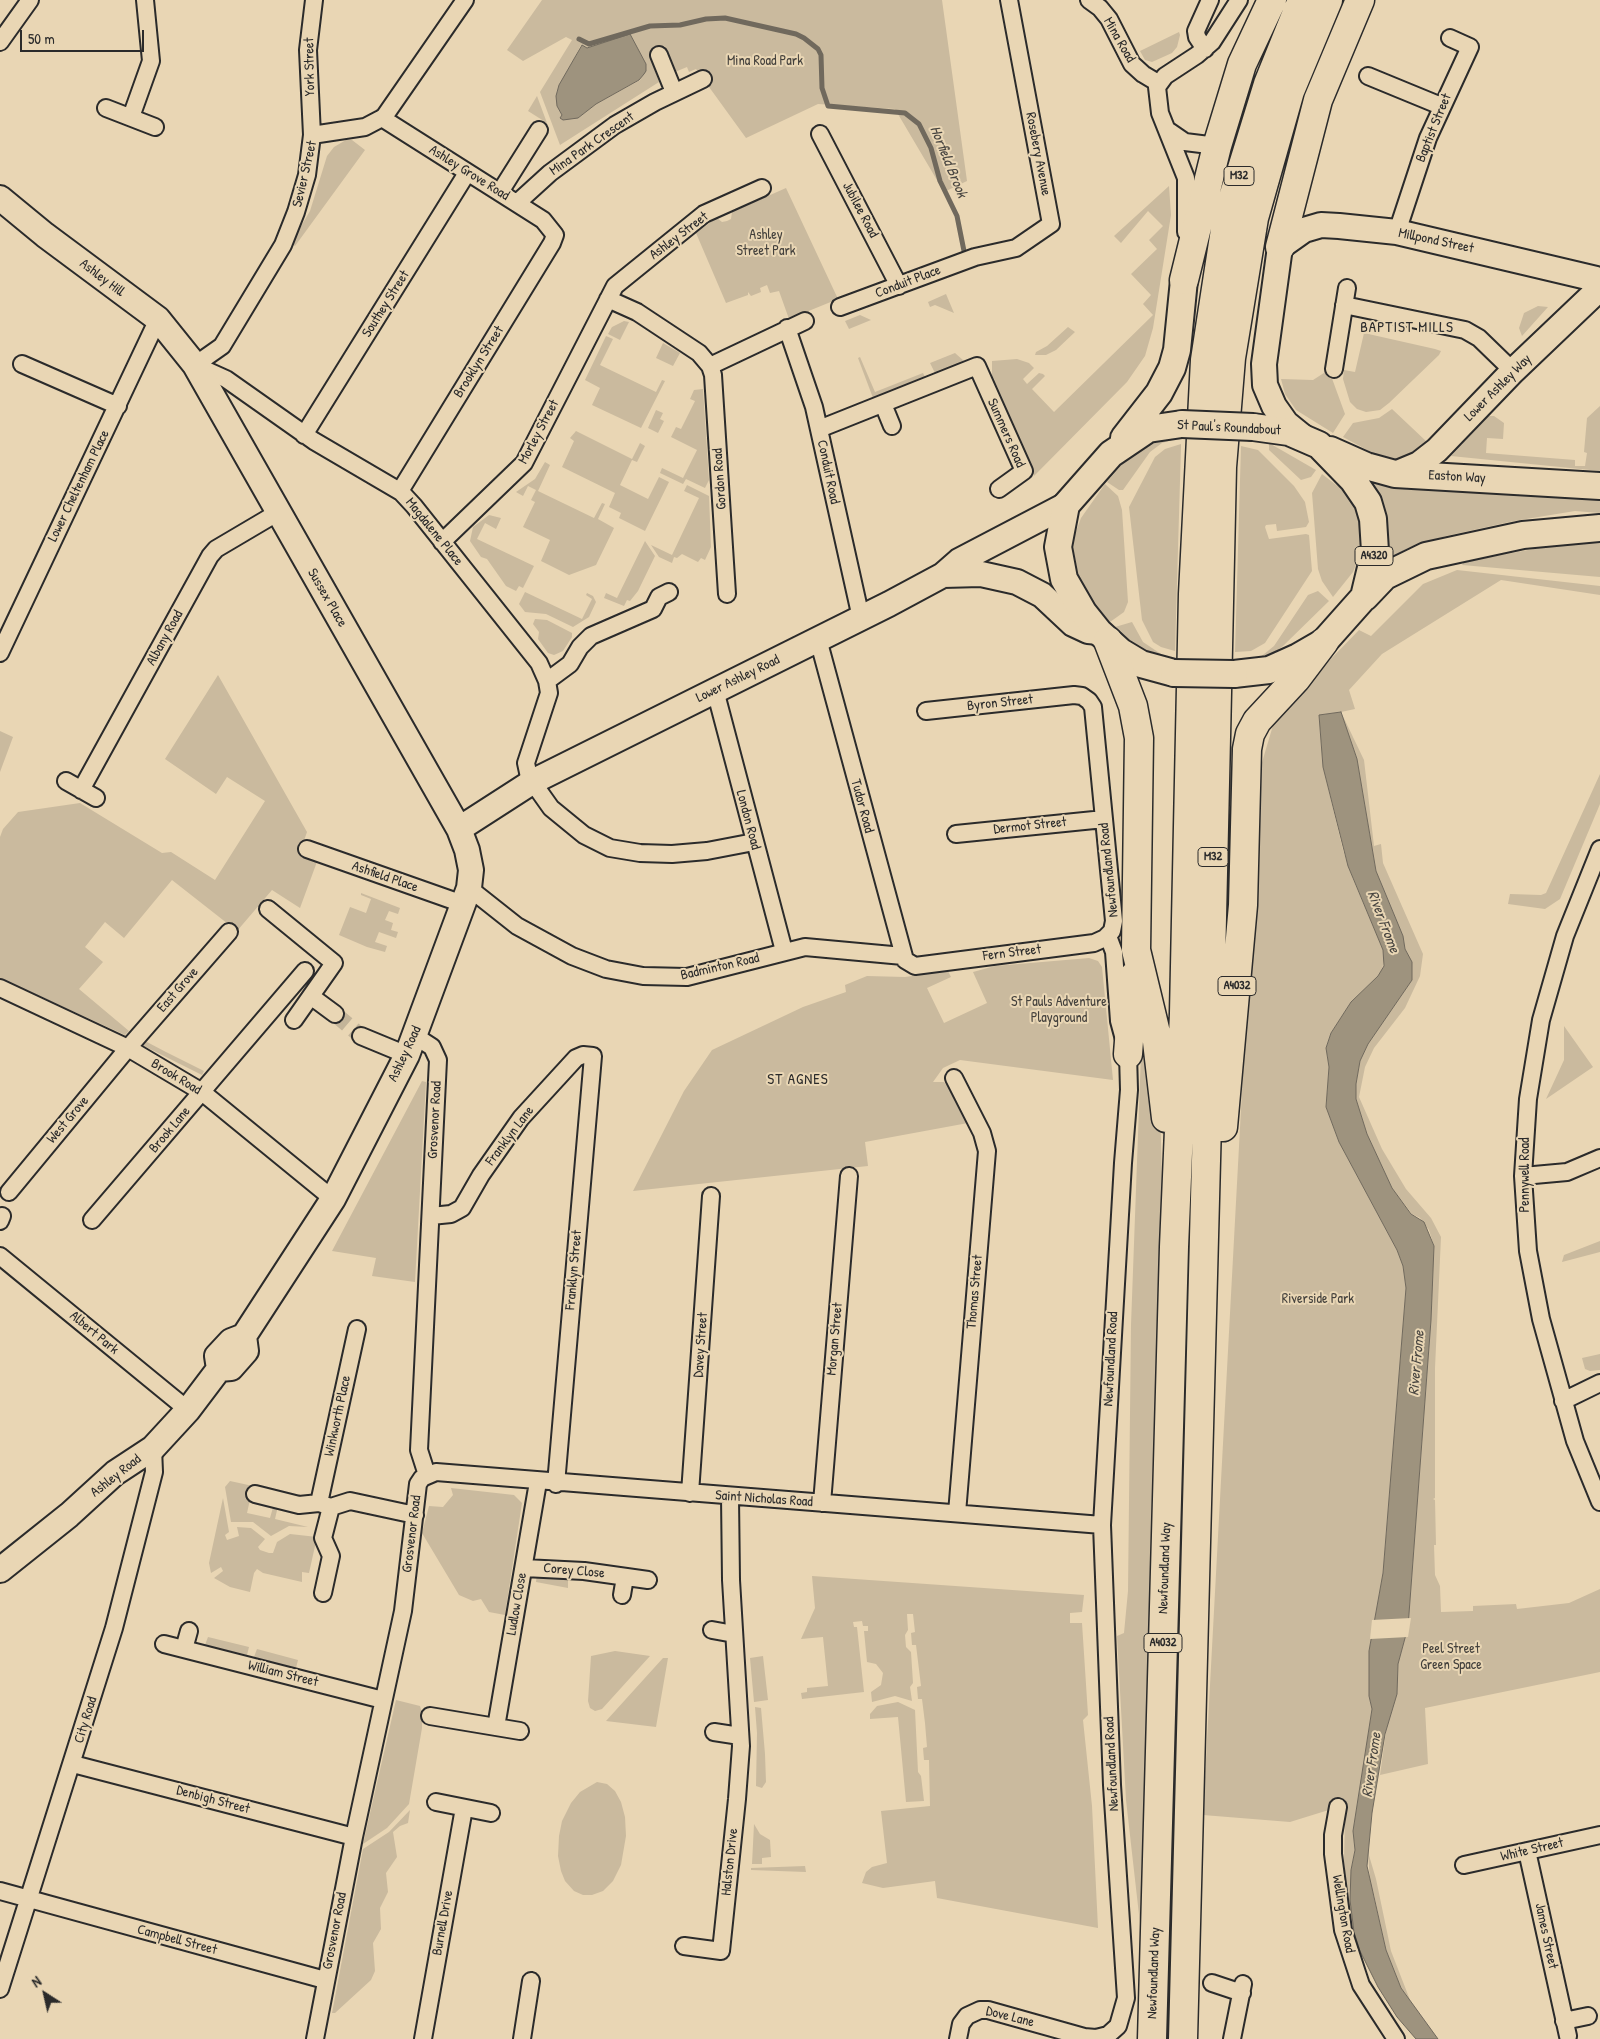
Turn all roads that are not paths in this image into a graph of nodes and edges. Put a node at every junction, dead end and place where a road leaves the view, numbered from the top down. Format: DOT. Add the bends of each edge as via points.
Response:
graph roads {
  1 [pos="30,0"];
  2 [pos="145,0"];
  3 [pos="314,0"];
  4 [pos="465,0"];
  5 [pos="1009,0"];
  6 [pos="1089,0"];
  7 [pos="1210,0"];
  8 [pos="1239,0"];
  9 [pos="1272,0"];
  10 [pos="1302,0"];
  11 [pos="1328,0"];
  12 [pos="1360,0"];
  13 [pos="1450,38"];
  14 [pos="0,42"];
  15 [pos="1205,49"];
  16 [pos="659,55"];
  17 [pos="1368,76"];
  18 [pos="703,79"];
  19 [pos="1158,83"];
  20 [pos="674,92"];
  21 [pos="1441,106"];
  22 [pos="106,108"];
  23 [pos="130,117"];
  24 [pos="382,118"];
  25 [pos="155,126"];
  26 [pos="539,130"];
  27 [pos="1169,131"];
  28 [pos="820,134"];
  29 [pos="312,135"];
  30 [pos="1217,146"];
  31 [pos="467,173"];
  32 [pos="762,188"];
  33 [pos="500,192"];
  34 [pos="0,198"];
  35 [pos="517,203"];
  36 [pos="554,232"];
  37 [pos="1397,232"];
  38 [pos="1280,247"];
  39 [pos="975,257"];
  40 [pos="1184,280"];
  41 [pos="899,286"];
  42 [pos="1598,287"];
  43 [pos="1347,288"];
  44 [pos="608,300"];
  45 [pos="1344,305"];
  46 [pos="840,307"];
  47 [pos="158,319"];
  48 [pos="805,321"];
  49 [pos="787,328"];
  50 [pos="22,364"];
  51 [pos="195,365"];
  52 [pos="710,366"];
  53 [pos="1334,369"];
  54 [pos="1513,371"];
  55 [pos="883,404"];
  56 [pos="118,406"];
  57 [pos="892,426"];
  58 [pos="819,430"];
  59 [pos="304,435"];
  60 [pos="1310,440"];
  61 [pos="1110,454"];
  62 [pos="1396,474"];
  63 [pos="1600,486"];
  64 [pos="999,489"];
  65 [pos="400,491"];
  66 [pos="1066,505"];
  67 [pos="277,513"];
  68 [pos="1600,528"];
  69 [pos="442,542"];
  70 [pos="943,575"];
  71 [pos="669,592"];
  72 [pos="726,594"];
  73 [pos="1362,600"];
  74 [pos="861,618"];
  75 [pos="1104,636"];
  76 [pos="818,639"];
  77 [pos="1324,642"];
  78 [pos="0,653"];
  79 [pos="547,681"];
  80 [pos="715,690"];
  81 [pos="1074,695"];
  82 [pos="926,710"];
  83 [pos="66,782"];
  84 [pos="532,782"];
  85 [pos="81,790"];
  86 [pos="96,798"];
  87 [pos="1104,819"];
  88 [pos="459,829"];
  89 [pos="956,834"];
  90 [pos="754,842"];
  91 [pos="307,849"];
  92 [pos="1600,849"];
  93 [pos="466,896"];
  94 [pos="268,909"];
  95 [pos="228,932"];
  96 [pos="1108,936"];
  97 [pos="784,950"];
  98 [pos="1136,950"];
  99 [pos="909,961"];
  100 [pos="306,971"];
  101 [pos="0,988"];
  102 [pos="312,997"];
  103 [pos="334,1014"];
  104 [pos="294,1020"];
  105 [pos="361,1036"];
  106 [pos="411,1045"];
  107 [pos="128,1048"];
  108 [pos="1128,1054"];
  109 [pos="592,1056"];
  110 [pos="954,1078"];
  111 [pos="202,1092"];
  112 [pos="1600,1158"];
  113 [pos="849,1176"];
  114 [pos="1523,1176"];
  115 [pos="9,1192"];
  116 [pos="711,1196"];
  117 [pos="333,1199"];
  118 [pos="431,1216"];
  119 [pos="92,1220"];
  120 [pos="1174,1247"];
  121 [pos="0,1256"];
  122 [pos="357,1329"];
  123 [pos="1200,1356"];
  124 [pos="1600,1383"];
  125 [pos="1563,1401"];
  126 [pos="188,1410"];
  127 [pos="154,1448"];
  128 [pos="427,1475"];
  129 [pos="538,1482"];
  130 [pos="556,1484"];
  131 [pos="690,1493"];
  132 [pos="255,1494"];
  133 [pos="730,1497"];
  134 [pos="1600,1502"];
  135 [pos="822,1503"];
  136 [pos="325,1505"];
  137 [pos="957,1513"];
  138 [pos="415,1515"];
  139 [pos="1102,1525"];
  140 [pos="524,1568"];
  141 [pos="0,1570"];
  142 [pos="625,1576"];
  143 [pos="648,1580"];
  144 [pos="323,1593"];
  145 [pos="622,1595"];
  146 [pos="712,1630"];
  147 [pos="188,1631"];
  148 [pos="734,1634"];
  149 [pos="164,1644"];
  150 [pos="184,1649"];
  151 [pos="383,1700"];
  152 [pos="430,1716"];
  153 [pos="496,1727"];
  154 [pos="520,1730"];
  155 [pos="714,1732"];
  156 [pos="740,1736"];
  157 [pos="73,1764"];
  158 [pos="436,1802"];
  159 [pos="1338,1807"];
  160 [pos="464,1808"];
  161 [pos="491,1813"];
  162 [pos="1600,1835"];
  163 [pos="354,1837"];
  164 [pos="1527,1851"];
  165 [pos="1464,1865"];
  166 [pos="0,1891"];
  167 [pos="29,1899"];
  168 [pos="684,1946"];
  169 [pos="325,1980"];
  170 [pos="531,1981"];
  171 [pos="1212,1983"];
  172 [pos="0,1989"];
  173 [pos="1588,2016"];
  174 [pos="1109,2037"];
  175 [pos="315,2039"];
  176 [pos="423,2039"];
  177 [pos="522,2039"];
  178 [pos="958,2039"];
  179 [pos="1152,2039"];
  180 [pos="1183,2039"];
  181 [pos="1232,2039"];
  182 [pos="1396,2039"];
  1 -- 14 [label="street"];
  2 -- 23 [label="street" via="151,61"];
  3 -- 29 [label="street, York Street" via="308,50"];
  4 -- 24 [label="street"];
  5 -- 39 [label="street, Rosebery Avenue" via="1051,224 1016,248"];
  6 -- 19 [label="street, Mina Road" via="1109,19 1132,64"];
  7 -- 15 [label="street" via="1196,31"];
  8 -- 15 [label="street" via="1222,29"];
  9 -- 30 [label="highway, M32" via="1242,64"];
  10 -- 120 [label="highway, M32" via="1268,84 1227,217 1205,360 1193,594 1184,1013"];
  11 -- 123 [label="highway, M32" via="1290,91 1254,218 1231,358 1222,467"];
  12 -- 38 [label="highway" via="1318,100"];
  13 -- 21 [label="street, Baptist Street" via="1470,47"];
  15 -- 19 [label="street"];
  16 -- 20 [label="street"];
  17 -- 21 [label="street"];
  18 -- 20 [label="street, Mina Park Crescent"];
  19 -- 27 [label="street" via="1157,102"];
  20 -- 35 [label="street, Mina Park Crescent" via="602,134"];
  21 -- 37 [label="street, Baptist Street"];
  22 -- 23 [label="street"];
  23 -- 25 [label="street"];
  24 -- 29 [label="street, Sevier Street" via="365,126"];
  24 -- 31 [label="street, Ashley Grove Road"];
  26 -- 33 [label="street"];
  27 -- 30 [label="street" via="1185,142"];
  27 -- 40 [label="street" via="1187,184"];
  28 -- 41 [label="street, Jubilee Road"];
  29 -- 51 [label="street, Sevier Street" via="307,175 283,245 222,346"];
  30 -- 40 [label="highway, M32"];
  31 -- 33 [label="street, Ashley Grove Road"];
  31 -- 59 [label="street, Southey Street"];
  32 -- 44 [label="street, Ashley Street" via="699,218 619,282"];
  33 -- 35 [label="street, Ashley Grove Road"];
  34 -- 47 [label="main road, Ashley Hill"];
  35 -- 36 [label="street, Ashley Grove Road" via="544,220"];
  36 -- 65 [label="street, Brooklyn Street" via="552,243"];
  37 -- 38 [label="main road, Millpond Street" via="1321,225 1304,230"];
  37 -- 42 [label="main road, Millpond Street"];
  38 -- 60 [label="main road" via="1264,376 1274,406 1286,423"];
  39 -- 41 [label="street, Conduit Place"];
  40 -- 61 [label="main road" via="1177,350 1169,376 1155,399"];
  41 -- 46 [label="street, Conduit Place"];
  42 -- 54 [label="main road, Lower Ashley Way"];
  43 -- 45 [label="street"];
  44 -- 52 [label="street" via="637,312 699,353"];
  44 -- 69 [label="street, Morley Street" via="524,463"];
  45 -- 53 [label="street"];
  45 -- 54 [label="street" via="1471,332"];
  47 -- 51 [label="main road, Ashley Hill"];
  47 -- 56 [label="street, Lower Cheltenham Place"];
  48 -- 49 [label="street"];
  49 -- 52 [label="street"];
  49 -- 58 [label="street, Conduit Road" via="807,382"];
  50 -- 56 [label="street"];
  51 -- 59 [label="street, Magdalene Place" via="226,378"];
  51 -- 67 [label="main road, Sussex Place"];
  52 -- 72 [label="street, Gordon Road"];
  54 -- 62 [label="main road, Lower Ashley Way" via="1429,457"];
  55 -- 57 [label="street"];
  55 -- 58 [label="street"];
  55 -- 64 [label="street, Summers Road" via="977,366 1024,471"];
  56 -- 78 [label="street, Lower Cheltenham Place"];
  58 -- 74 [label="street, Conduit Road"];
  59 -- 65 [label="street, Magdalene Place"];
  60 -- 61 [label="main road, St Paul's Roundabout / A4320, bridge" via="1278,429 1182,424 1148,429"];
  60 -- 62 [label="main road, Easton Way / A4320" via="1366,466"];
  60 -- 73 [label="main road, St Paul's Roundabout / A4320" via="1359,488 1372,512 1373,564"];
  61 -- 66 [label="main road, St Paul's Roundabout / A4320"];
  62 -- 63 [label="main road, Easton Way / A4320"];
  65 -- 69 [label="street, Magdalene Place"];
  66 -- 70 [label="main road, Lower Ashley Road" via="958,560"];
  66 -- 75 [label="main road, St Paul's Roundabout / A4320" via="1058,546 1061,572 1074,598"];
  67 -- 85 [label="street, Albany Road" via="216,549 210,556"];
  67 -- 88 [label="main road, Sussex Place"];
  68 -- 73 [label="main road, A4320" via="1523,535 1426,556 1385,576"];
  69 -- 79 [label="street, Magdalene Place" via="539,663"];
  70 -- 74 [label="main road, Lower Ashley Road"];
  70 -- 75 [label="main road, Lower Ashley Road" via="980,574 1017,582 1042,595 1080,628"];
  71 -- 79 [label="street" via="659,597 653,609 591,636 570,664"];
  73 -- 77 [label="main road, St Paul's Roundabout / A4320"];
  74 -- 76 [label="main road, Lower Ashley Road"];
  75 -- 77 [label="main road, St Paul's Roundabout / A4320, bridge" via="1141,664 1174,673 1234,674 1268,670"];
  75 -- 98 [label="highway, A4032" via="1133,706 1139,738"];
  76 -- 80 [label="main road, Lower Ashley Road"];
  76 -- 99 [label="street, Tudor Road"];
  77 -- 123 [label="highway, A4032" via="1296,679 1257,720 1247,749 1243,905"];
  79 -- 84 [label="street" via="548,698 526,758"];
  80 -- 84 [label="main road, Lower Ashley Road"];
  80 -- 90 [label="street, London Road"];
  81 -- 82 [label="street, Byron Street"];
  81 -- 87 [label="street, Newfoundland Road" via="1087,698 1093,707"];
  83 -- 85 [label="street"];
  84 -- 88 [label="main road"];
  84 -- 90 [label="street" via="551,808 584,836 610,848 672,854"];
  85 -- 86 [label="street"];
  87 -- 89 [label="street, Dermot Street"];
  87 -- 96 [label="street, Newfoundland Road" via="1114,921"];
  88 -- 93 [label="main road, Ashley Road" via="471,870"];
  90 -- 97 [label="street, London Road"];
  91 -- 93 [label="street, Ashfield Place"];
  92 -- 114 [label="street, Pennywell Road" via="1564,936 1541,1020 1528,1099"];
  93 -- 97 [label="street, Badminton Road" via="572,956 606,969 643,976 687,977"];
  93 -- 106 [label="main road, Ashley Road"];
  94 -- 102 [label="street" via="334,963"];
  95 -- 107 [label="street, East Grove"];
  96 -- 99 [label="street, Fern Street" via="1094,943"];
  96 -- 108 [label="street, Newfoundland Road" via="1114,952 1119,1021"];
  97 -- 99 [label="street, Badminton Road" via="805,947"];
  98 -- 108 [label="highway"];
  98 -- 120 [label="highway, A4032" via="1156,1033"];
  100 -- 111 [label="street, Brook Lane"];
  101 -- 107 [label="street, Brook Road"];
  102 -- 103 [label="street"];
  102 -- 104 [label="street"];
  105 -- 106 [label="street, Grosvenor Road"];
  106 -- 117 [label="main road, Ashley Road"];
  106 -- 118 [label="street, Grosvenor Road" via="432,1047 438,1060"];
  107 -- 111 [label="street, Brook Road"];
  107 -- 115 [label="street, West Grove"];
  108 -- 139 [label="street, Newfoundland Road" via="1129,1090"];
  109 -- 118 [label="street, Franklyn Lane" via="576,1058 521,1118 480,1175 462,1208 451,1214"];
  109 -- 130 [label="street, Franklyn Street"];
  110 -- 137 [label="street, Thomas Street" via="982,1133 987,1151"];
  111 -- 117 [label="street, Brook Road"];
  111 -- 119 [label="street, Brook Lane"];
  112 -- 114 [label="street" via="1567,1172"];
  113 -- 135 [label="street, Morgan Street"];
  114 -- 125 [label="street, Pennywell Road" via="1530,1270"];
  116 -- 131 [label="street, Davey Street"];
  117 -- 126 [label="main road, Ashley Road" via="244,1336 246,1351 231,1368 219,1369"];
  118 -- 128 [label="street, Grosvenor Road" via="419,1450"];
  120 -- 179 [label="highway, Newfoundland Way / A4032"];
  121 -- 126 [label="street, Albert Park"];
  122 -- 136 [label="street, Winkworth Place"];
  123 -- 180 [label="highway, A4032"];
  124 -- 125 [label="street"];
  125 -- 134 [label="street, Pennywell Road"];
  126 -- 127 [label="main road, Ashley Road"];
  127 -- 141 [label="main road, Ashley Road" via="115,1473"];
  127 -- 157 [label="street, City Road" via="154,1472 140,1529"];
  128 -- 129 [label="street, Saint Nicholas Road" via="436,1472"];
  128 -- 138 [label="street, Grosvenor Road" via="418,1484"];
  129 -- 130 [label="street, Saint Nicholas Road"];
  129 -- 140 [label="street, Ludlow Close"];
  130 -- 131 [label="street, Saint Nicholas Road"];
  131 -- 133 [label="street, Saint Nicholas Road"];
  132 -- 136 [label="street" via="300,1505"];
  133 -- 135 [label="street, Saint Nicholas Road"];
  133 -- 148 [label="street, Halston Drive"];
  135 -- 137 [label="street, Saint Nicholas Road"];
  136 -- 138 [label="street" via="350,1502"];
  136 -- 144 [label="street, Winkworth Place" via="323,1538 331,1556"];
  137 -- 139 [label="street, Saint Nicholas Road"];
  138 -- 151 [label="street, Grosvenor Road" via="403,1611"];
  139 -- 174 [label="street, Newfoundland Road" via="1112,1785 1127,1990 1122,2016"];
  140 -- 142 [label="street, Corey Close"];
  140 -- 153 [label="street, Ludlow Close"];
  142 -- 143 [label="street, Corey Close"];
  142 -- 145 [label="street, Corey Close"];
  146 -- 148 [label="street"];
  147 -- 150 [label="street"];
  148 -- 156 [label="street, Halston Drive"];
  149 -- 150 [label="street, William Street"];
  150 -- 151 [label="street, William Street"];
  151 -- 163 [label="street, Grosvenor Road"];
  152 -- 153 [label="street"];
  153 -- 154 [label="street"];
  155 -- 156 [label="street"];
  156 -- 168 [label="street, Halston Drive" via="737,1799 721,1952"];
  157 -- 163 [label="street, Denbigh Street"];
  157 -- 167 [label="street, City Road"];
  158 -- 160 [label="street"];
  159 -- 182 [label="street, Wellington Road" via="1333,1854 1343,1930 1362,1985"];
  160 -- 161 [label="street"];
  160 -- 176 [label="street, Burnell Drive"];
  162 -- 164 [label="street, White Street"];
  163 -- 169 [label="street, Grosvenor Road"];
  164 -- 165 [label="street, White Street"];
  164 -- 173 [label="street, James Street" via="1566,2028"];
  166 -- 167 [label="street, Campbell Street"];
  167 -- 169 [label="street, Campbell Street"];
  167 -- 172 [label="street, City Road"];
  169 -- 175 [label="street, Grosvenor Road"];
  170 -- 177 [label="street"];
  171 -- 181 [label="street" via="1242,1988"];
  174 -- 178 [label="street, Dove Lane" via="1084,2037 988,2010 972,2013 962,2024"];
}
